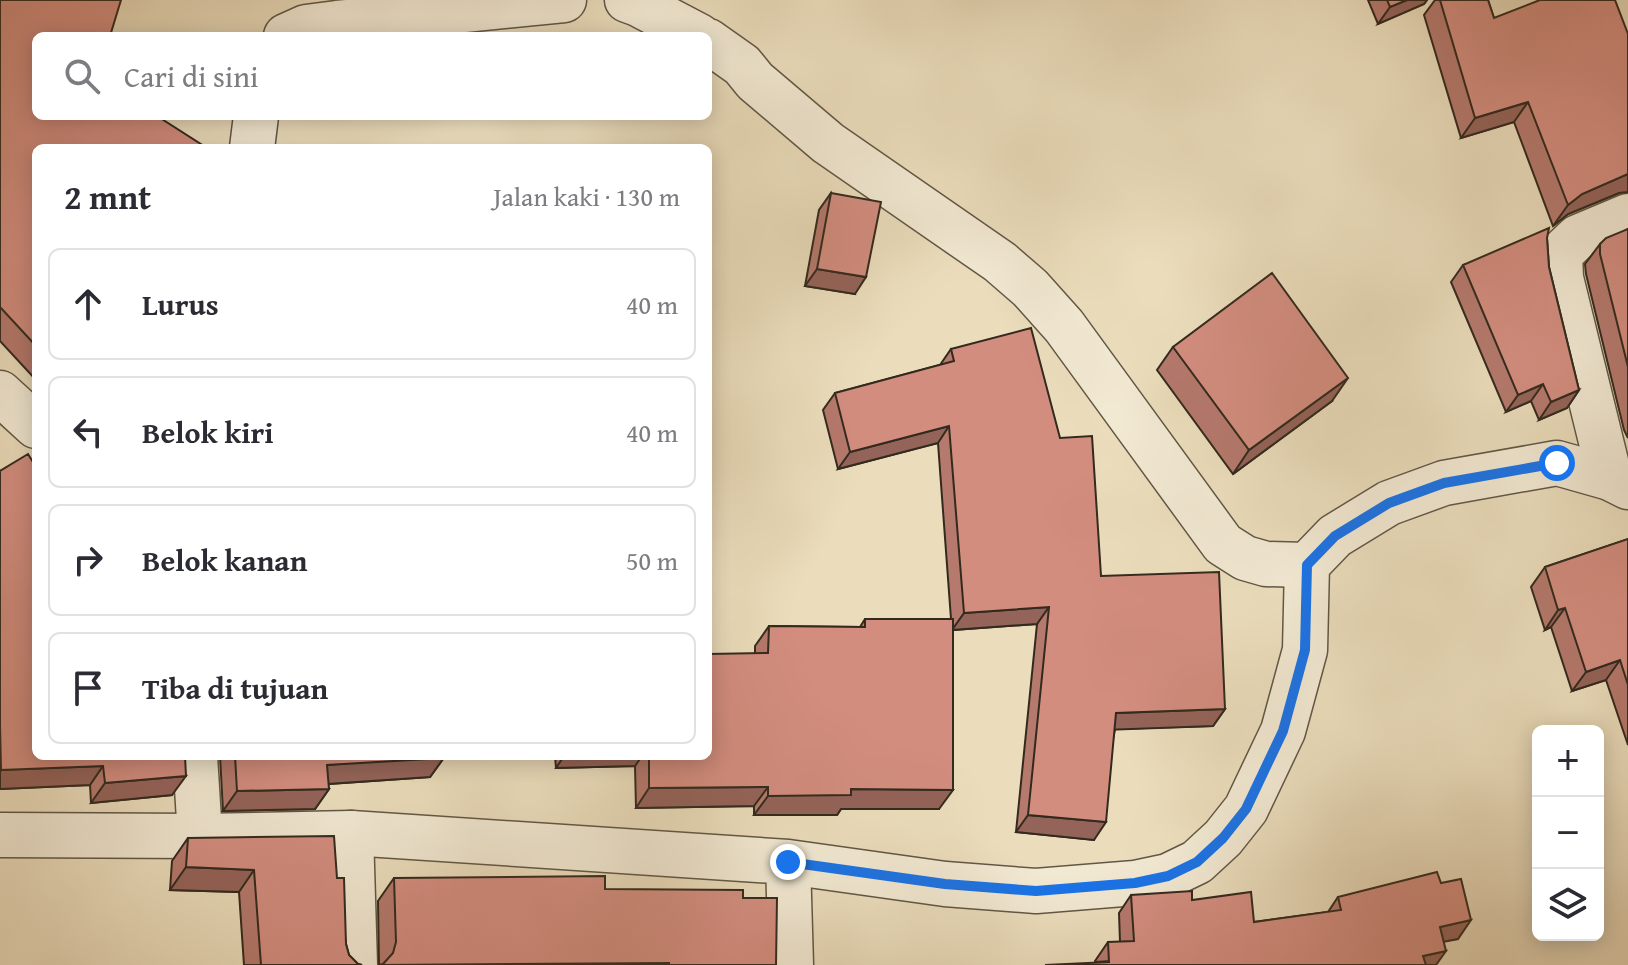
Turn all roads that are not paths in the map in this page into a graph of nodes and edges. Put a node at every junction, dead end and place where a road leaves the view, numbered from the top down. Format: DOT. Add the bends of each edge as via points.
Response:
graph roads {
  1 [pos="564,0"];
  2 [pos="627,0"];
  3 [pos="295,32"];
  4 [pos="691,32"];
  5 [pos="712,44"];
  6 [pos="256,120"];
  7 [pos="252,144"];
  8 [pos="1628,216"];
  9 [pos="0,393"];
  10 [pos="32,422"];
  11 [pos="1619,482"];
  12 [pos="1307,565"];
  13 [pos="195,760"];
  14 [pos="351,833"];
  15 [pos="0,835"];
  16 [pos="200,836"];
  17 [pos="788,862"];
  18 [pos="355,965"];
  19 [pos="791,965"];
  1 -- 3 [label="street"];
  2 -- 4 [label="street"];
  5 -- 12 [label="street" via="828,143 1030,288 1064,326 1223,544 1266,564"];
  6 -- 7 [label="street"];
  8 -- 11 [label="street" via="1578,237 1560,254 1561,278"];
  9 -- 10 [label="street"];
  11 -- 12 [label="street" via="1557,463 1444,483 1389,503 1335,536"];
  12 -- 17 [label="street" via="1305,650 1283,731 1246,809 1197,862 1135,883 1036,891"];
  13 -- 16 [label="street"];
  14 -- 16 [label="street"];
  14 -- 17 [label="street"];
  14 -- 18 [label="street"];
  15 -- 16 [label="street"];
  17 -- 19 [label="street"];
}
